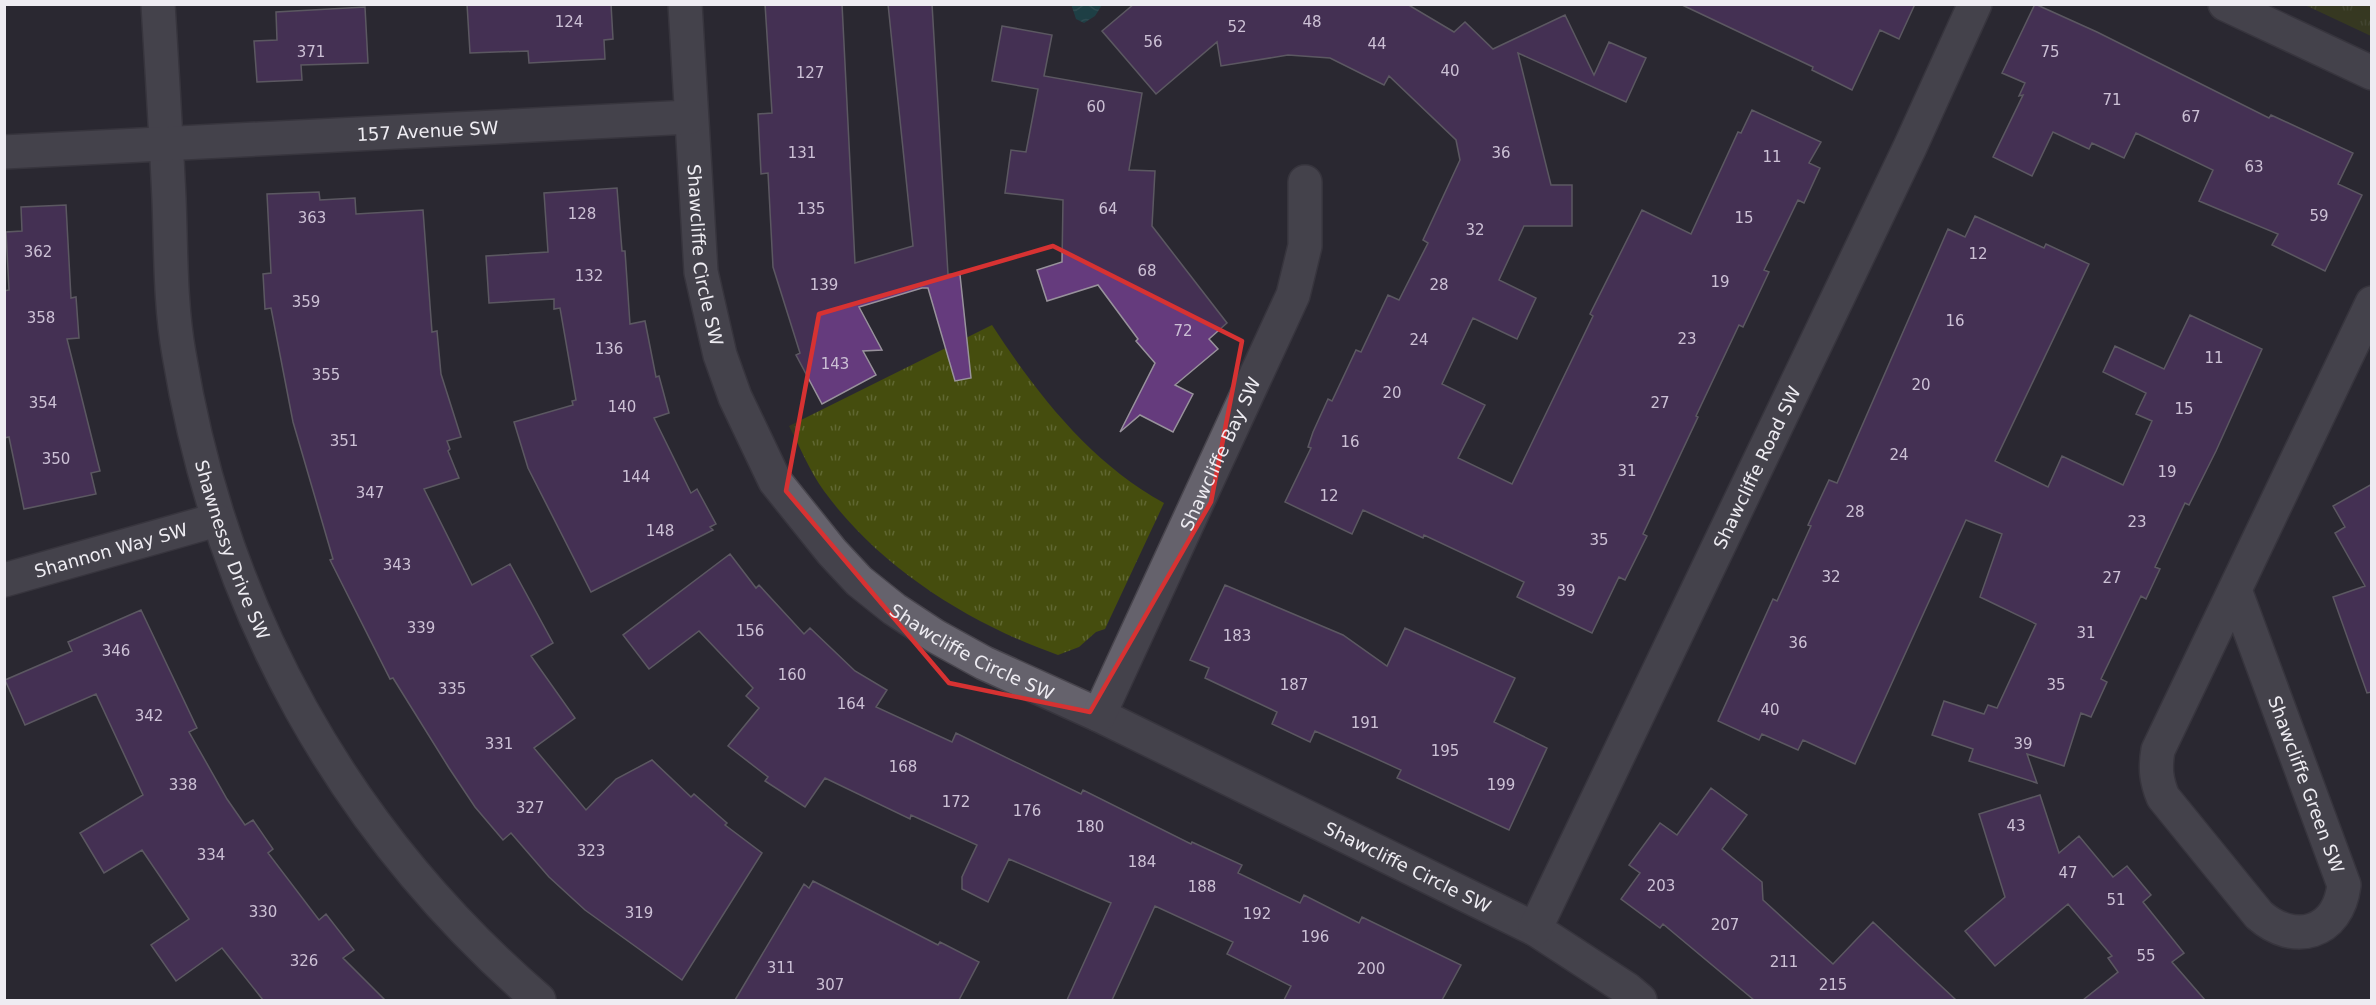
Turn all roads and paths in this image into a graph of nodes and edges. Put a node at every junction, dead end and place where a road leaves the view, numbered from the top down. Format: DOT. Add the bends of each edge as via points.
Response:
graph roads {
  1 [pos="159,4"];
  2 [pos="685,4"];
  3 [pos="1974,4"];
  4 [pos="2225,4"];
  5 [pos="2372,73"];
  6 [pos="690,117"];
  7 [pos="167,144"];
  8 [pos="4,152"];
  9 [pos="1305,182"];
  10 [pos="2372,303"];
  11 [pos="216,520"];
  12 [pos="4,580"];
  13 [pos="2235,590"];
  14 [pos="1099,715"];
  15 [pos="1535,929"];
  16 [pos="539,1000"];
  17 [pos="1640,1000"];
  1 -- 7 [label="street, Shawnessy Drive SW"];
  2 -- 6 [label="street, Shawcliffe Circle SW"];
  3 -- 15 [label="street, Shawcliffe Road SW"];
  4 -- 5 [label="street"];
  6 -- 7 [label="street, 157 Avenue SW"];
  6 -- 14 [label="street, Shawcliffe Circle SW" via="701,272 710,319 735,397 775,481 832,552 894,609 984,663"];
  7 -- 8 [label="street, 157 Avenue SW"];
  7 -- 11 [label="street, Shawnessy Drive SW" via="178,352"];
  9 -- 14 [label="street, Shawcliffe Bay SW" via="1305,246 1293,295"];
  10 -- 13 [label="street, Shawcliffe Green SW"];
  11 -- 12 [label="street, Shannon Way SW"];
  11 -- 16 [label="street, Shawnessy Drive SW" via="286,684 338,772 406,867 455,921"];
  13 -- 13 [label="street, Shawcliffe Green SW" via="2158,750 2156,780 2163,797 2259,915 2287,933 2303,933 2329,920 2342,898 2344,885"];
  14 -- 15 [label="street, Shawcliffe Circle SW"];
  15 -- 17 [label="street, Shawcliffe Circle SW"];
}
